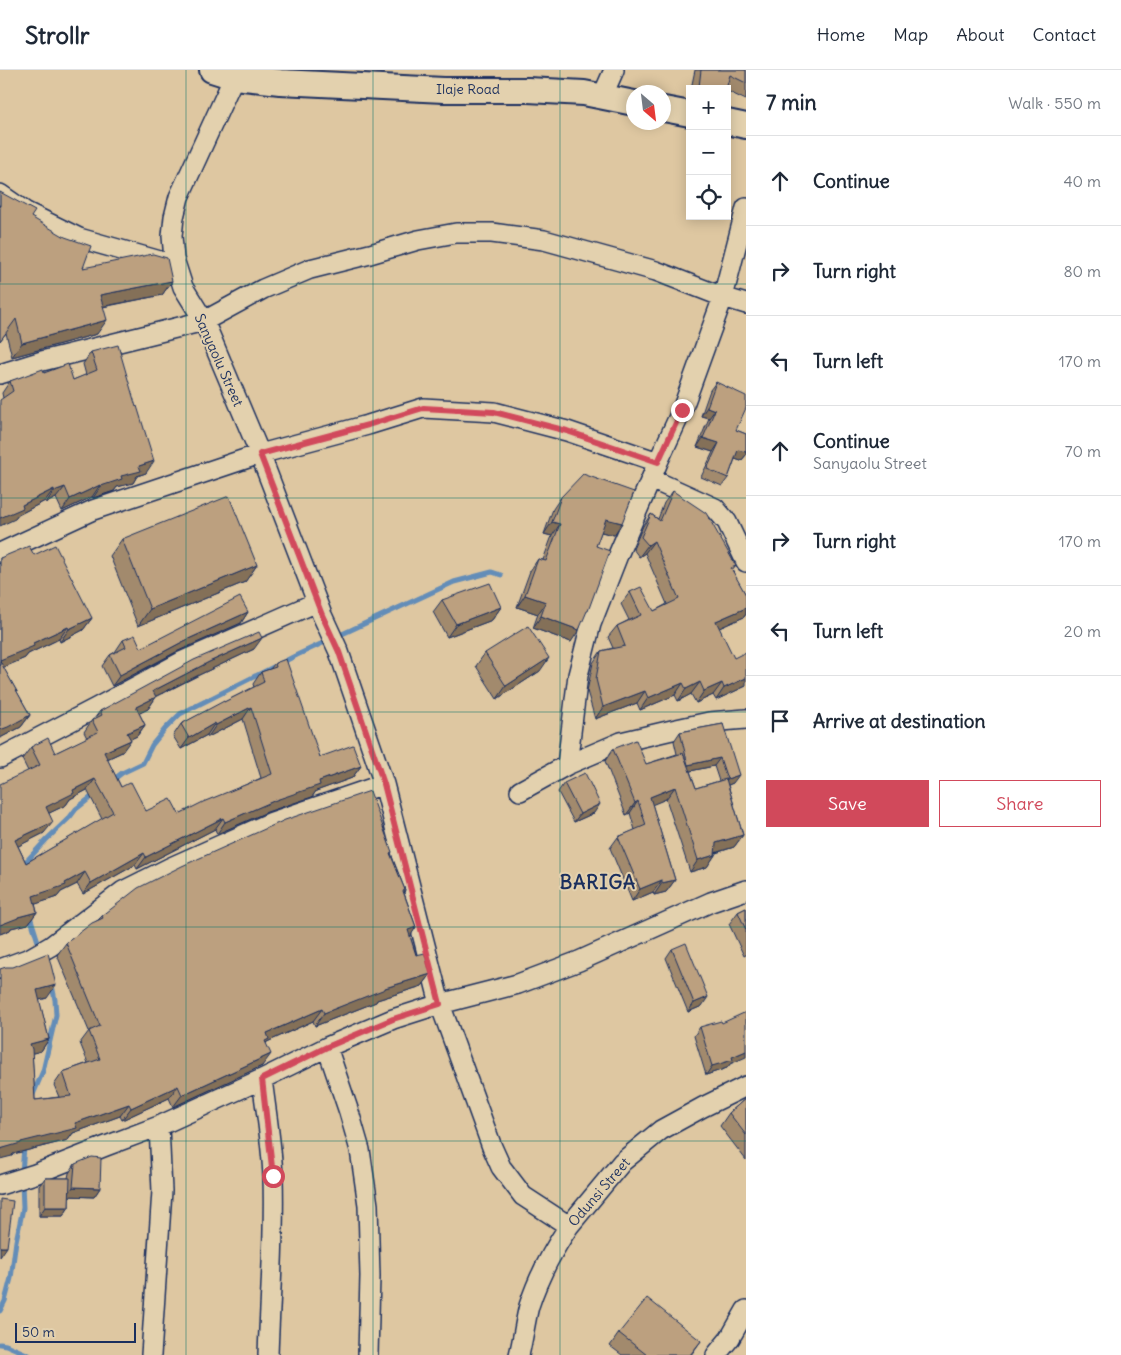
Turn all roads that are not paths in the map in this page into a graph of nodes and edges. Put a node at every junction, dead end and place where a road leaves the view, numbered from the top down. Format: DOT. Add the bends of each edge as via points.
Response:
graph roads {
  1 [pos="614,70"];
  2 [pos="223,74"];
  3 [pos="602,97"];
  4 [pos="626,102"];
  5 [pos="671,110"];
  6 [pos="686,113"];
  7 [pos="731,123"];
  8 [pos="746,126"];
  9 [pos="0,194"];
  10 [pos="746,208"];
  11 [pos="176,266"];
  12 [pos="723,297"];
  13 [pos="746,304"];
  14 [pos="204,321"];
  15 [pos="0,374"];
  16 [pos="260,454"];
  17 [pos="658,462"];
  18 [pos="651,480"];
  19 [pos="0,553"];
  20 [pos="746,562"];
  21 [pos="320,608"];
  22 [pos="746,719"];
  23 [pos="0,758"];
  24 [pos="567,765"];
  25 [pos="384,784"];
  26 [pos="520,791"];
  27 [pos="746,890"];
  28 [pos="0,970"];
  29 [pos="440,1004"];
  30 [pos="327,1047"];
  31 [pos="262,1079"];
  32 [pos="746,1086"];
  33 [pos="159,1126"];
  34 [pos="3,1184"];
  35 [pos="568,1226"];
  36 [pos="746,1310"];
  37 [pos="151,1355"];
  38 [pos="268,1355"];
  39 [pos="368,1355"];
  40 [pos="519,1355"];
  41 [pos="716,1355"];
  1 -- 3 [label="street"];
  2 -- 3 [label="street, Ilaje Road" via="280,82 444,90 528,90"];
  2 -- 11 [label="street, Sanyaolu Street" via="174,217 172,236"];
  3 -- 4 [label="street, Ilaje Road"];
  5 -- 6 [label="street"];
  7 -- 8 [label="street"];
  9 -- 11 [label="street" via="26,212 79,238"];
  10 -- 12 [label="street"];
  11 -- 14 [label="street, Sanyaolu Street" via="183,287"];
  12 -- 13 [label="street"];
  12 -- 14 [label="street" via="656,271 544,240 492,233 456,233 310,269 263,289"];
  12 -- 17 [label="street" via="682,410"];
  14 -- 15 [label="street"];
  14 -- 16 [label="street, Sanyaolu Street"];
  16 -- 17 [label="street" via="423,408 494,412 567,431"];
  16 -- 19 [label="street" via="93,510"];
  16 -- 21 [label="street, Sanyaolu Street"];
  17 -- 18 [label="street"];
  18 -- 20 [label="street" via="715,508 727,522"];
  18 -- 24 [label="street" via="590,624 578,675"];
  21 -- 23 [label="street" via="181,662"];
  21 -- 25 [label="street, Sanyaolu Street" via="339,652"];
  22 -- 24 [label="street" via="709,722 620,742"];
  24 -- 26 [label="street"];
  25 -- 28 [label="street" via="272,822 169,868 123,891 51,946"];
  25 -- 29 [label="street, Sanyaolu Street"];
  27 -- 29 [label="street" via="518,984"];
  29 -- 30 [label="street" via="393,1019"];
  29 -- 35 [label="street, Sanyaolu Street" via="501,1167 523,1196"];
  30 -- 31 [label="street"];
  30 -- 39 [label="street" via="360,1150 368,1205"];
  31 -- 33 [label="street"];
  31 -- 38 [label="street" via="273,1176"];
  32 -- 35 [label="street, Odunsi Street" via="661,1130 622,1162"];
  33 -- 34 [label="street"];
  33 -- 37 [label="street" via="162,1191"];
  35 -- 40 [label="street, Odunsi Street" via="541,1275"];
  36 -- 41 [label="street"];
}
